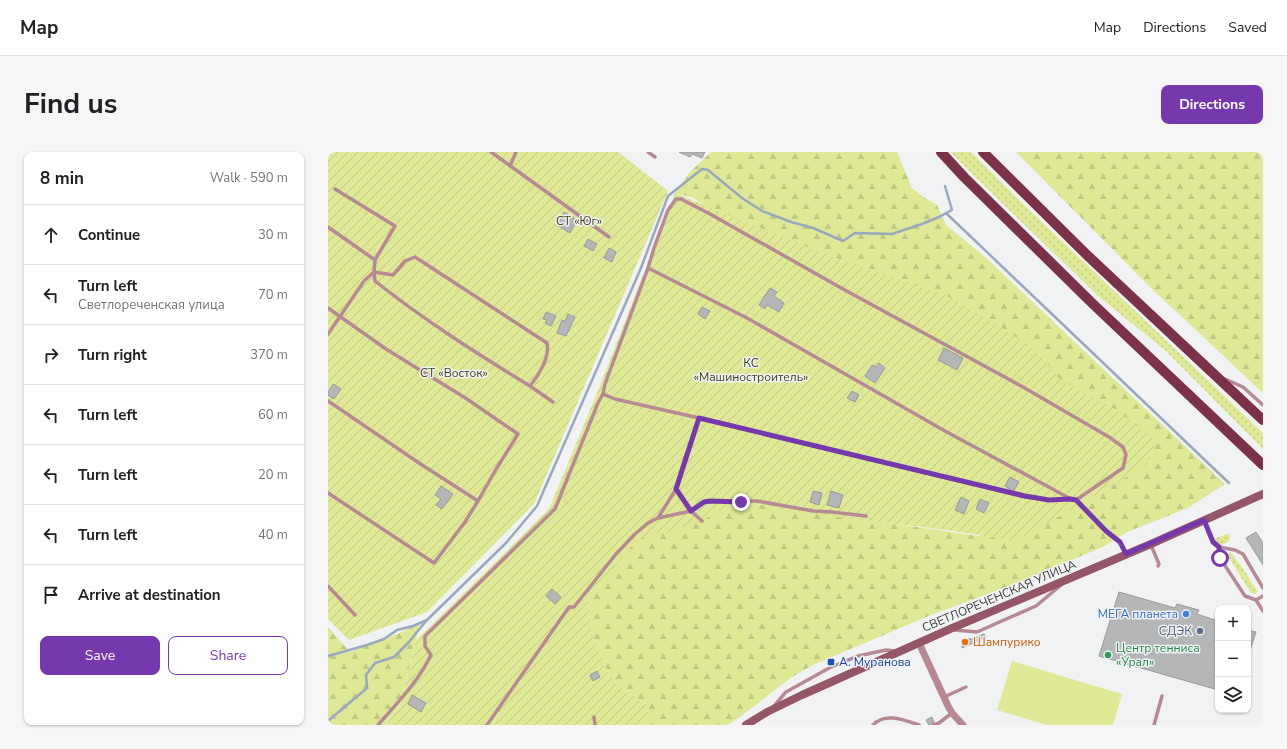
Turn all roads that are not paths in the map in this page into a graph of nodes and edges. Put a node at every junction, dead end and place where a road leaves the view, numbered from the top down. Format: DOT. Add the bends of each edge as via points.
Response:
graph roads {
  1 [pos="491,152"];
  2 [pos="516,152"];
  3 [pos="648,152"];
  4 [pos="941,152"];
  5 [pos="983,152"];
  6 [pos="655,157"];
  7 [pos="510,166"];
  8 [pos="335,189"];
  9 [pos="328,227"];
  10 [pos="609,237"];
  11 [pos="375,260"];
  12 [pos="648,268"];
  13 [pos="374,272"];
  14 [pos="328,308"];
  15 [pos="341,316"];
  16 [pos="328,334"];
  17 [pos="1218,376"];
  18 [pos="530,386"];
  19 [pos="603,394"];
  20 [pos="328,401"];
  21 [pos="553,402"];
  22 [pos="1263,405"];
  23 [pos="699,418"];
  24 [pos="1263,420"];
  25 [pos="1263,465"];
  26 [pos="676,489"];
  27 [pos="328,493"];
  28 [pos="1263,494"];
  29 [pos="1070,499"];
  30 [pos="1076,500"];
  31 [pos="478,501"];
  32 [pos="691,511"];
  33 [pos="866,516"];
  34 [pos="658,518"];
  35 [pos="1204,520"];
  36 [pos="702,521"];
  37 [pos="1151,544"];
  38 [pos="1219,547"];
  39 [pos="1126,554"];
  40 [pos="1158,566"];
  41 [pos="1066,580"];
  42 [pos="328,586"];
  43 [pos="1263,588"];
  44 [pos="1263,596"];
  45 [pos="1256,600"];
  46 [pos="1263,611"];
  47 [pos="355,615"];
  48 [pos="950,629"];
  49 [pos="919,643"];
  50 [pos="901,651"];
  51 [pos="966,687"];
  52 [pos="1162,696"];
  53 [pos="944,697"];
  54 [pos="767,712"];
  55 [pos="952,713"];
  56 [pos="594,717"];
  57 [pos="907,723"];
  58 [pos="378,725"];
  59 [pos="487,725"];
  60 [pos="595,725"];
  61 [pos="746,725"];
  62 [pos="873,725"];
  63 [pos="919,725"];
  64 [pos="933,725"];
  65 [pos="963,725"];
  66 [pos="1154,725"];
  1 -- 7 [label="lane"];
  2 -- 7 [label="lane"];
  3 -- 6 [label="lane"];
  4 -- 25 [label="main road" via="1093,304"];
  5 -- 17 [label="main road" via="1093,260"];
  7 -- 10 [label="lane"];
  8 -- 11 [label="lane" via="394,226"];
  9 -- 11 [label="lane"];
  11 -- 13 [label="lane"];
  12 -- 19 [label="lane"];
  12 -- 29 [label="lane" via="748,318"];
  12 -- 30 [label="lane" via="668,210 676,199 681,199 717,218 1023,387 1109,437 1123,448 1126,455 1123,468"];
  13 -- 15 [label="lane" via="364,281"];
  13 -- 18 [label="lane" via="375,281 407,306"];
  13 -- 18 [label="lane" via="394,275 405,261 415,257 547,343 548,349 539,375"];
  14 -- 15 [label="lane"];
  15 -- 16 [label="lane"];
  15 -- 31 [label="lane" via="386,349 518,434"];
  17 -- 22 [label="lane" via="1242,387"];
  17 -- 24 [label="main road"];
  18 -- 21 [label="lane"];
  19 -- 23 [label="lane"];
  19 -- 58 [label="lane" via="555,509 425,636 425,646 431,654 427,664 413,686"];
  20 -- 31 [label="lane"];
  23 -- 26 [label="lane"];
  23 -- 29 [label="lane" via="1025,496 1049,500"];
  26 -- 32 [label="lane"];
  26 -- 34 [label="lane"];
  27 -- 31 [label="lane" via="434,563"];
  28 -- 35 [label="main road, СВЕТЛОРЕЧЕНСКАЯ УЛИЦА"];
  29 -- 30 [label="lane"];
  30 -- 39 [label="lane" via="1120,542"];
  32 -- 33 [label="lane" via="710,501 757,501 813,511"];
  32 -- 34 [label="lane"];
  32 -- 36 [label="lane"];
  34 -- 59 [label="lane" via="648,523 616,554 574,607 570,607"];
  35 -- 37 [label="main road, СВЕТЛОРЕЧЕНСКАЯ УЛИЦА"];
  35 -- 38 [label="lane" via="1213,542"];
  37 -- 39 [label="main road, СВЕТЛОРЕЧЕНСКАЯ УЛИЦА"];
  37 -- 40 [label="lane"];
  38 -- 43 [label="lane" via="1243,554"];
  38 -- 45 [label="lane" via="1220,558 1245,596"];
  39 -- 41 [label="main road, СВЕТЛОРЕЧЕНСКАЯ УЛИЦА"];
  41 -- 48 [label="main road, СВЕТЛОРЕЧЕНСКАЯ УЛИЦА"];
  41 -- 48 [label="lane" via="1036,606 977,632"];
  42 -- 47 [label="lane"];
  44 -- 45 [label="lane"];
  45 -- 46 [label="lane"];
  48 -- 49 [label="main road, СВЕТЛОРЕЧЕНСКАЯ УЛИЦА"];
  49 -- 50 [label="main road, СВЕТЛОРЕЧЕНСКАЯ УЛИЦА"];
  49 -- 53 [label="street"];
  50 -- 54 [label="main road, СВЕТЛОРЕЧЕНСКАЯ УЛИЦА"];
  50 -- 54 [label="lane" via="886,650 831,667 786,692"];
  51 -- 53 [label="lane"];
  52 -- 66 [label="lane"];
  53 -- 55 [label="street"];
  54 -- 61 [label="main road, СВЕТЛОРЕЧЕНСКАЯ УЛИЦА"];
  55 -- 64 [label="lane" via="940,723"];
  55 -- 65 [label="street"];
  56 -- 60 [label="lane"];
  57 -- 62 [label="lane" via="886,718 877,720"];
  57 -- 63 [label="lane"];
}
